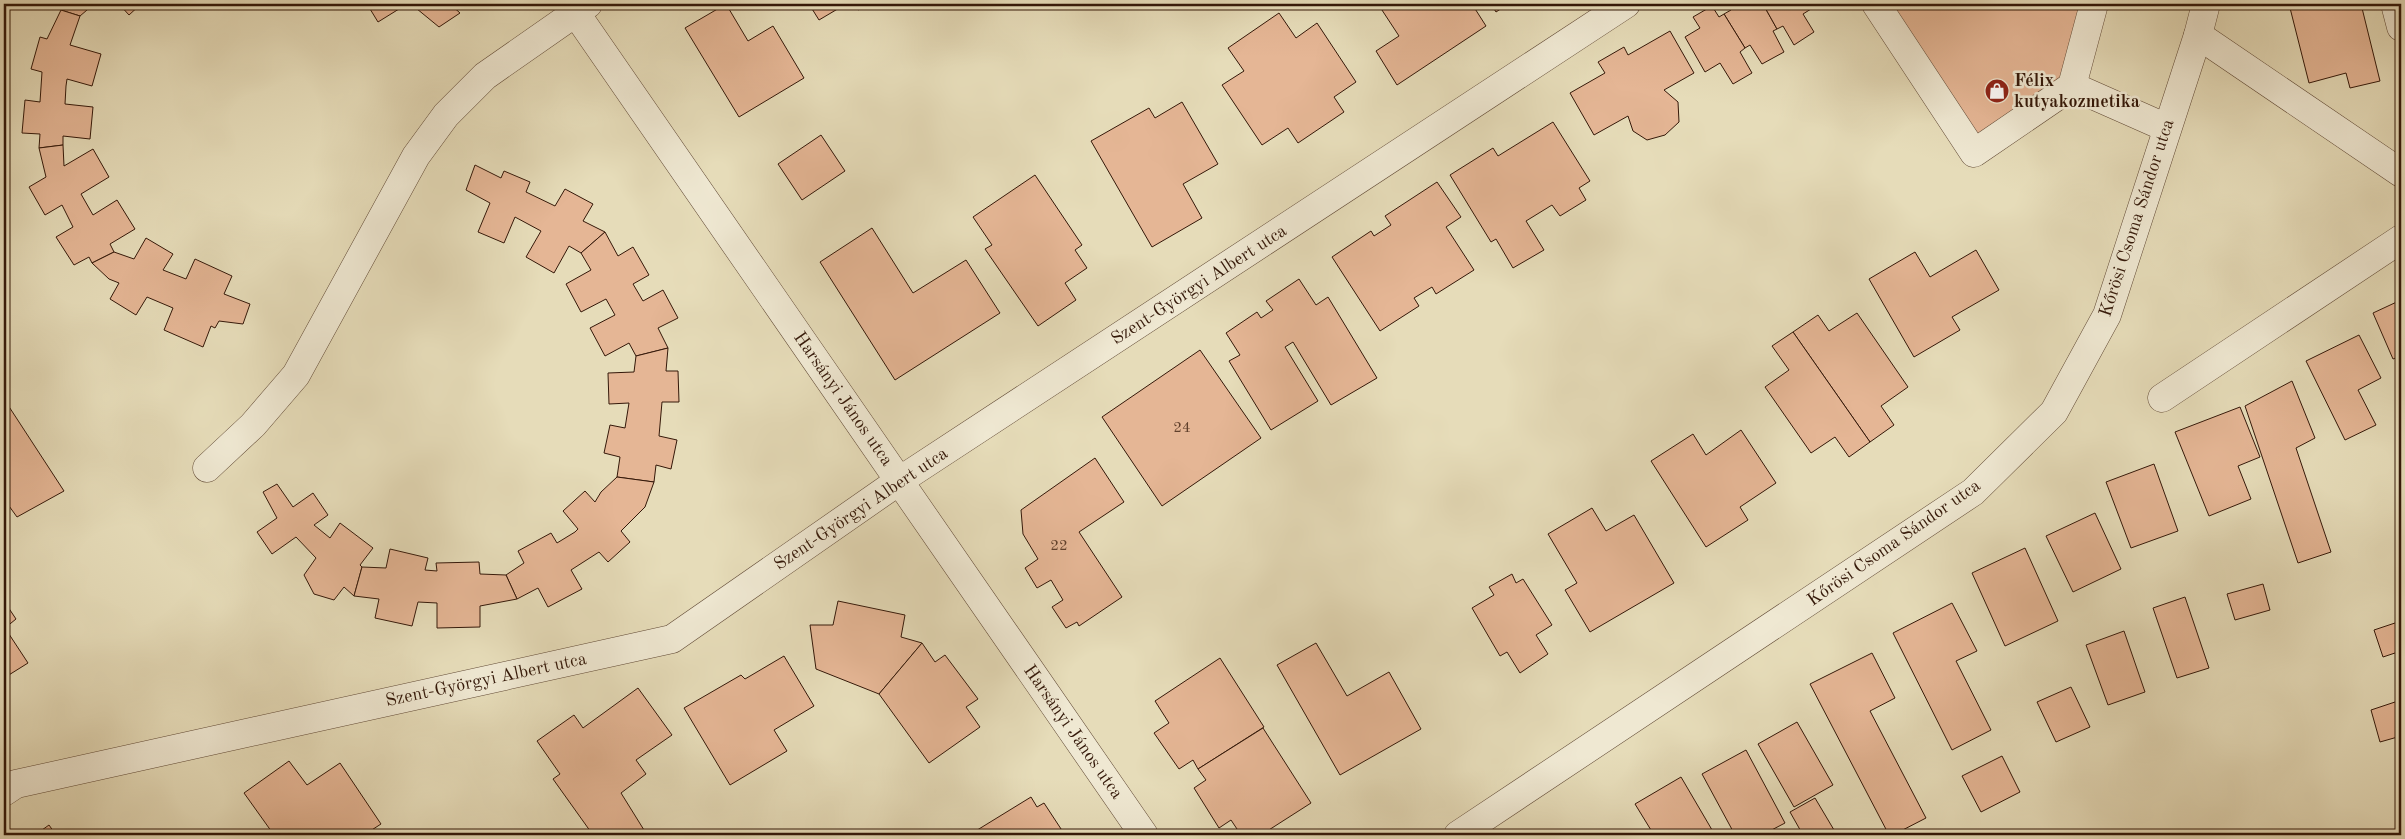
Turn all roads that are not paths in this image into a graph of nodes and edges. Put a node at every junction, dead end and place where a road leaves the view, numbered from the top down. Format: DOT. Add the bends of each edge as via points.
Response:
graph roads {
  1 [pos="1626,4"];
  2 [pos="1876,4"];
  3 [pos="2094,4"];
  4 [pos="2206,4"];
  5 [pos="2395,4"];
  6 [pos="582,8"];
  7 [pos="2401,27"];
  8 [pos="2198,35"];
  9 [pos="2072,86"];
  10 [pos="2167,128"];
  11 [pos="2401,173"];
  12 [pos="2401,239"];
  13 [pos="2162,398"];
  14 [pos="207,468"];
  15 [pos="899,481"];
  16 [pos="4,792"];
  17 [pos="1144,835"];
  18 [pos="1458,835"];
  1 -- 15 [label="street, Szent-Györgyi Albert utca"];
  2 -- 9 [label="street" via="1974,153"];
  3 -- 9 [label="street"];
  4 -- 8 [label="street, Kőrösi Csoma Sándor utca"];
  5 -- 7 [label="street"];
  6 -- 14 [label="street" via="485,76 446,115 416,156 296,375 252,425"];
  6 -- 15 [label="street, Harsányi János utca"];
  8 -- 10 [label="street, Kőrösi Csoma Sándor utca"];
  8 -- 11 [label="street"];
  9 -- 10 [label="street"];
  10 -- 18 [label="street, Kőrösi Csoma Sándor utca" via="2107,314 2054,412 1973,492"];
  12 -- 13 [label="street"];
  15 -- 16 [label="street, Szent-Györgyi Albert utca" via="672,639 16,784"];
  15 -- 17 [label="street, Harsányi János utca"];
}
